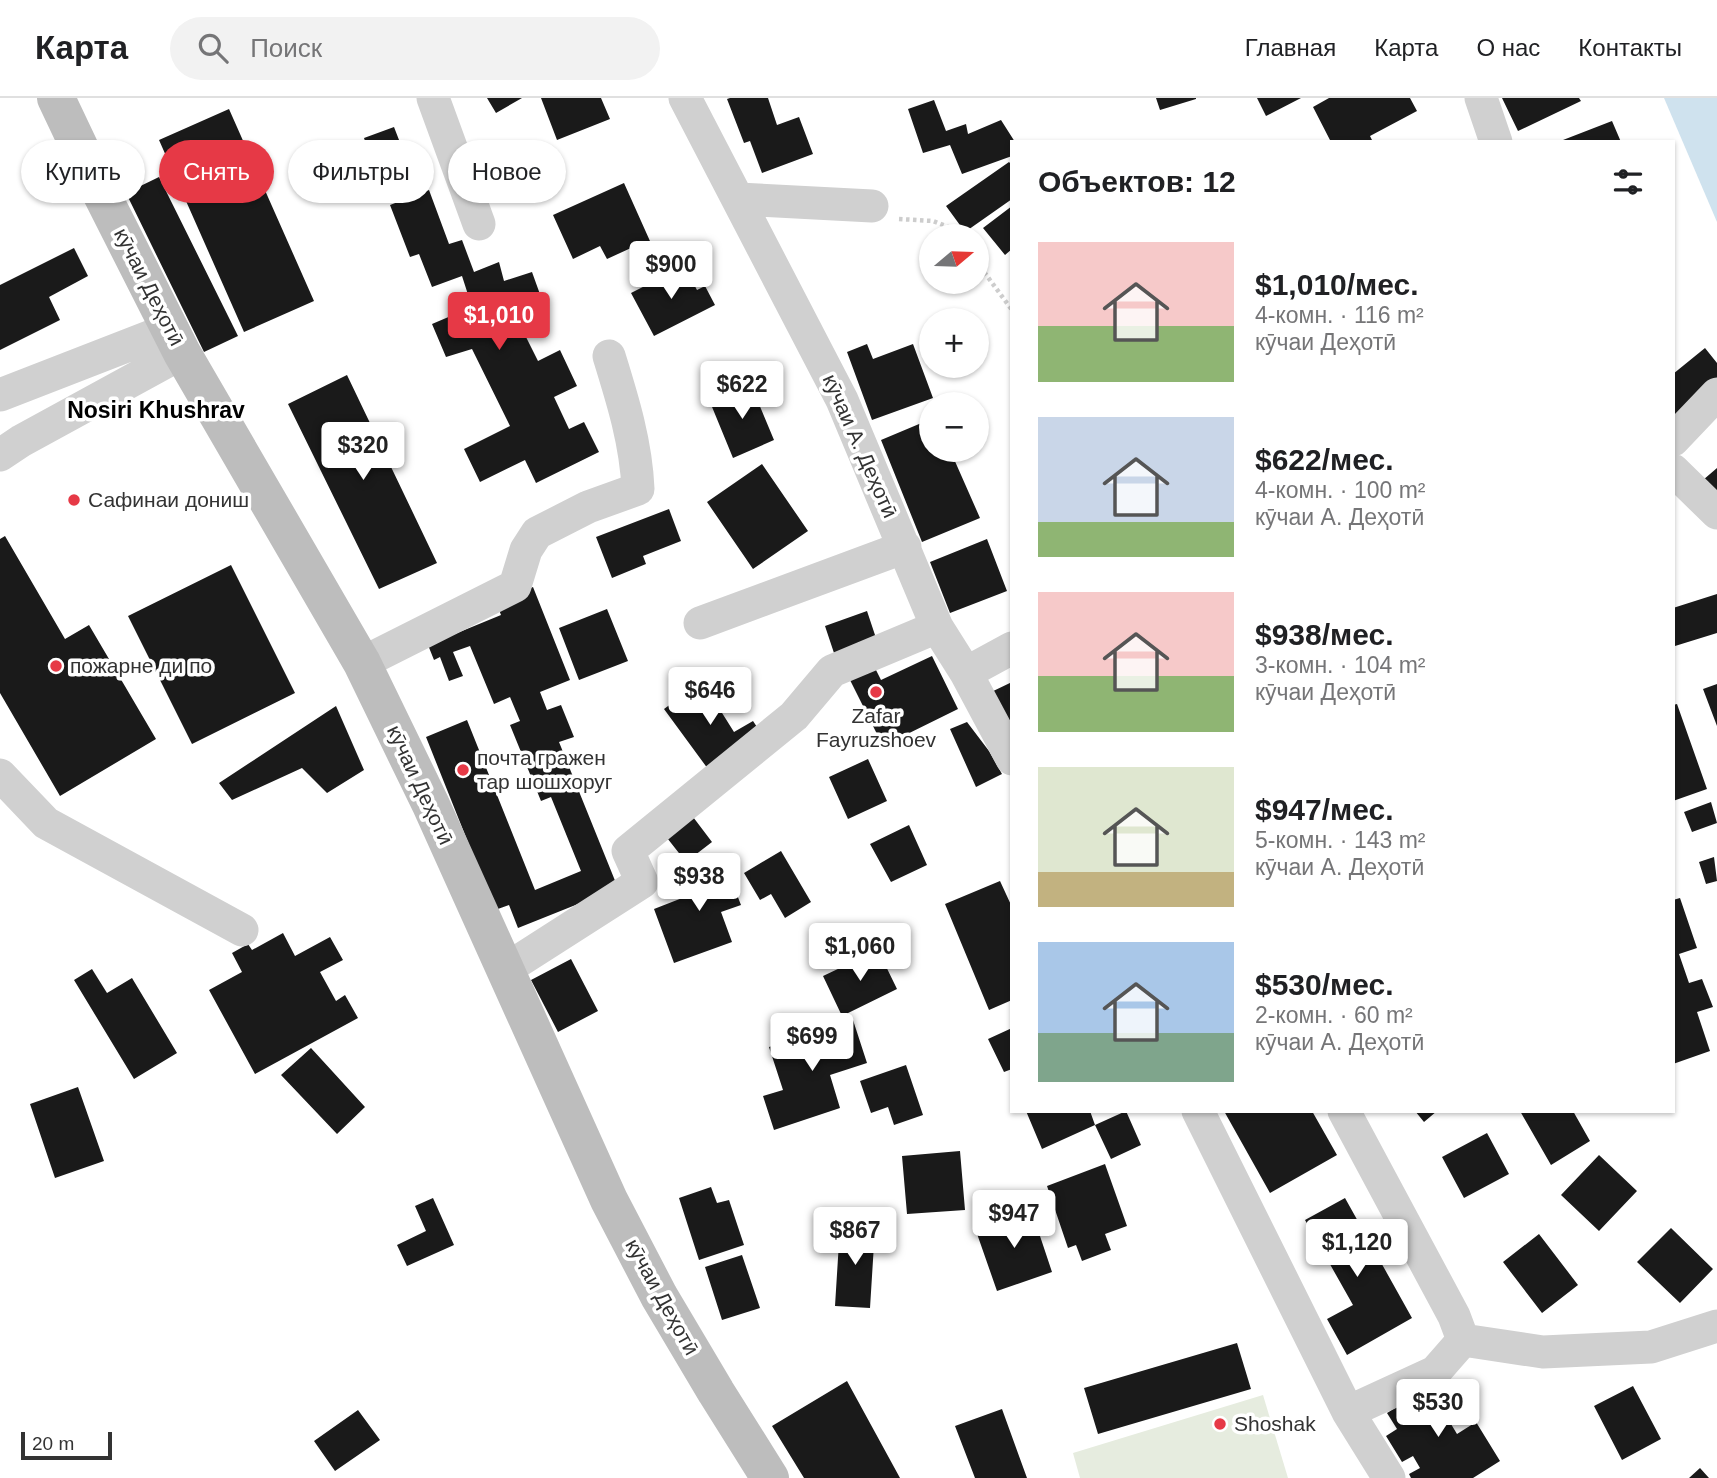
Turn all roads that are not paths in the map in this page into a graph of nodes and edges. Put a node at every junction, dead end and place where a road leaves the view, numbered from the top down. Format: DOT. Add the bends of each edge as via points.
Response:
graph roads {
  1 [pos="56,98"];
  2 [pos="433,98"];
  3 [pos="685,98"];
  4 [pos="1481,98"];
  5 [pos="1495,140"];
  6 [pos="738,199"];
  7 [pos="872,206"];
  8 [pos="479,225"];
  9 [pos="176,341"];
  10 [pos="609,356"];
  11 [pos="1717,394"];
  12 [pos="0,395"];
  13 [pos="1675,438"];
  14 [pos="0,455"];
  15 [pos="1675,472"];
  16 [pos="1717,513"];
  17 [pos="905,547"];
  18 [pos="700,623"];
  19 [pos="937,627"];
  20 [pos="1010,650"];
  21 [pos="362,663"];
  22 [pos="966,673"];
  23 [pos="1010,755"];
  24 [pos="0,775"];
  25 [pos="242,930"];
  26 [pos="506,969"];
  27 [pos="1199,1113"];
  28 [pos="1345,1113"];
  29 [pos="1717,1326"];
  30 [pos="1463,1340"];
  31 [pos="1348,1412"];
  32 [pos="770,1478"];
  33 [pos="1389,1478"];
  1 -- 9 [label="main road, кӯчаи Деҳотӣ"];
  2 -- 8 [label="street"];
  3 -- 6 [label="street, кӯчаи А. Деҳотӣ"];
  4 -- 5 [label="street"];
  6 -- 7 [label="street"];
  6 -- 17 [label="street, кӯчаи А. Деҳотӣ" via="842,400"];
  9 -- 12 [label="street"];
  9 -- 14 [label="street"];
  9 -- 21 [label="main road, кӯчаи Деҳотӣ"];
  10 -- 21 [label="street" via="629,422 638,489 537,533 515,586"];
  11 -- 13 [label="street"];
  15 -- 16 [label="street"];
  17 -- 18 [label="street"];
  17 -- 19 [label="street, кӯчаи А. Деҳотӣ"];
  19 -- 22 [label="street, кӯчаи А. Деҳотӣ"];
  19 -- 26 [label="street" via="832,671 794,716 628,851 642,882"];
  20 -- 22 [label="street"];
  21 -- 26 [label="main road, кӯчаи Деҳотӣ"];
  22 -- 23 [label="street, кӯчаи А. Деҳотӣ"];
  24 -- 25 [label="street" via="46,823"];
  26 -- 32 [label="main road, кӯчаи Деҳотӣ" via="608,1200 687,1344"];
  27 -- 31 [label="street"];
  28 -- 30 [label="street"];
  29 -- 30 [label="street" via="1651,1348 1543,1352"];
  30 -- 31 [label="street" via="1435,1372"];
  31 -- 33 [label="street"];
}
